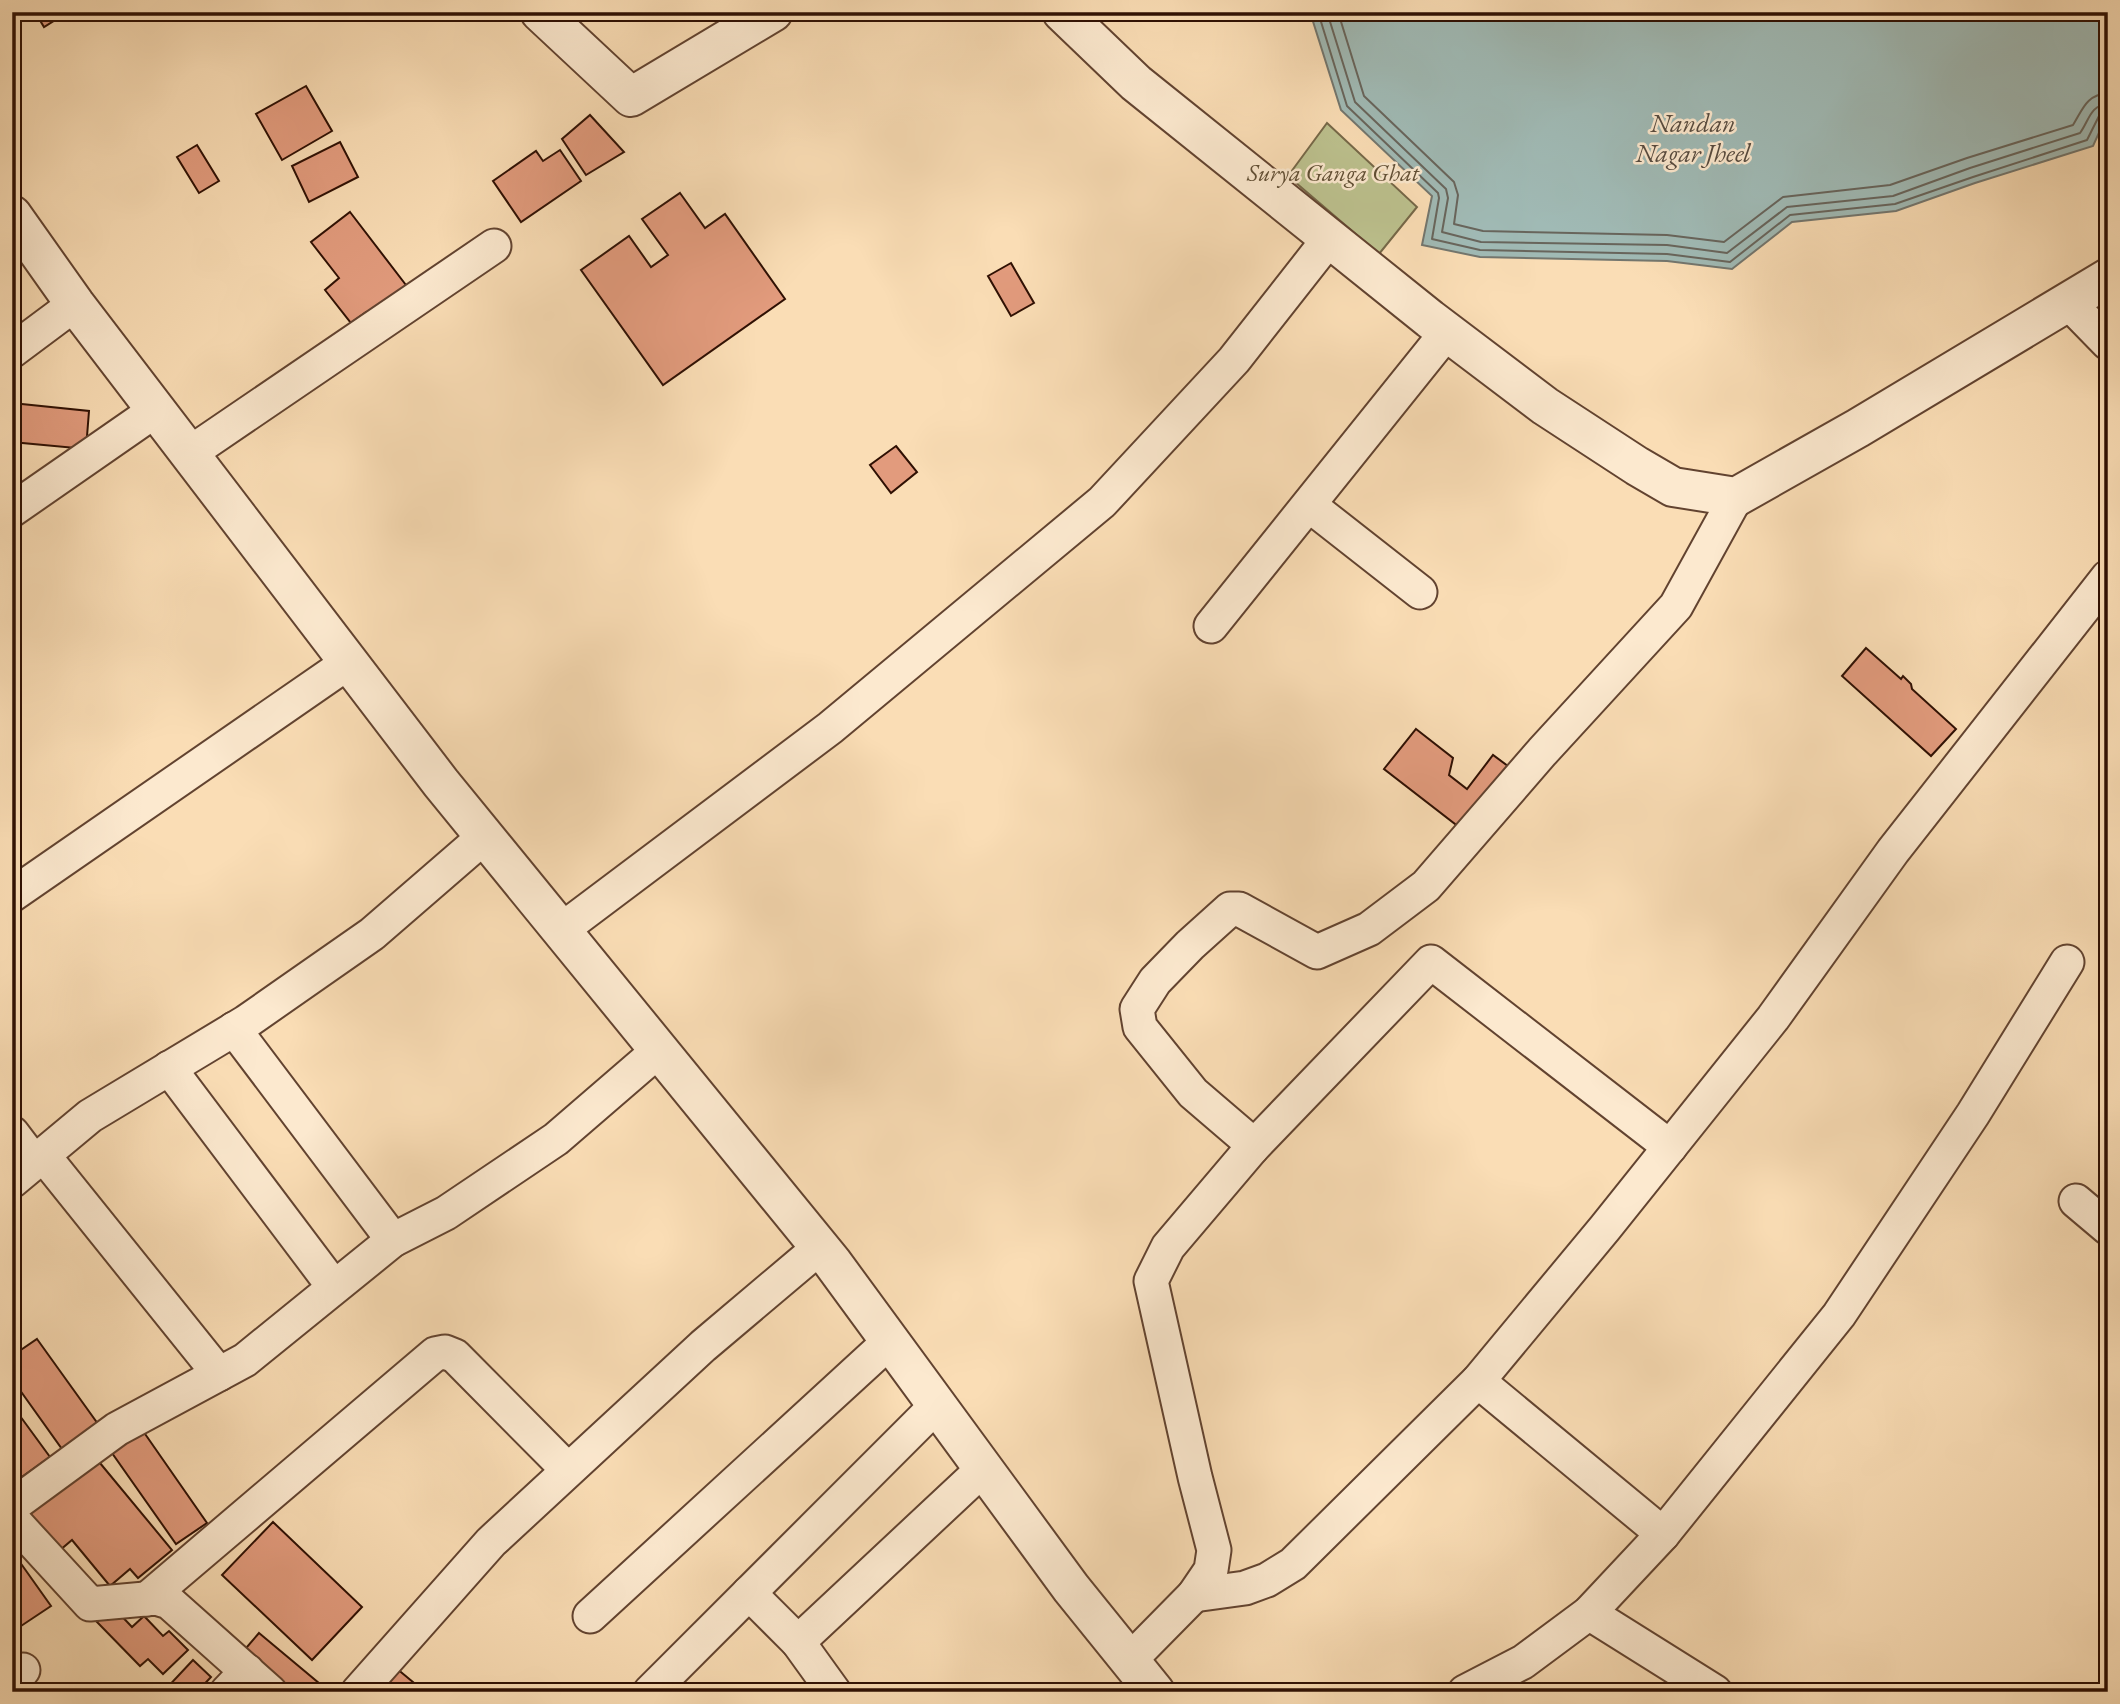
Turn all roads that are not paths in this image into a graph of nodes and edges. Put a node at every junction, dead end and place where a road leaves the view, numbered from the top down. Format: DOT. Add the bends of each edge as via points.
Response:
graph roads {
  1 [pos="540,12"];
  2 [pos="773,12"];
  3 [pos="1062,12"];
  4 [pos="12,215"];
  5 [pos="1329,239"];
  6 [pos="494,246"];
  7 [pos="2108,278"];
  8 [pos="2068,302"];
  9 [pos="75,303"];
  10 [pos="1447,332"];
  11 [pos="2108,343"];
  12 [pos="12,351"];
  13 [pos="156,410"];
  14 [pos="190,453"];
  15 [pos="1736,497"];
  16 [pos="1309,505"];
  17 [pos="12,510"];
  18 [pos="2108,577"];
  19 [pos="1420,592"];
  20 [pos="1212,626"];
  21 [pos="349,662"];
  22 [pos="484,837"];
  23 [pos="12,895"];
  24 [pos="560,931"];
  25 [pos="2067,962"];
  26 [pos="234,1029"];
  27 [pos="658,1051"];
  28 [pos="169,1068"];
  29 [pos="12,1133"];
  30 [pos="1670,1147"];
  31 [pos="1252,1148"];
  32 [pos="30,1166"];
  33 [pos="2076,1201"];
  34 [pos="2108,1228"];
  35 [pos="393,1240"];
  36 [pos="819,1248"];
  37 [pos="334,1287"];
  38 [pos="890,1341"];
  39 [pos="219,1374"];
  40 [pos="1478,1381"];
  41 [pos="937,1405"];
  42 [pos="568,1469"];
  43 [pos="983,1469"];
  44 [pos="12,1506"];
  45 [pos="12,1519"];
  46 [pos="1663,1534"];
  47 [pos="749,1593"];
  48 [pos="1194,1595"];
  49 [pos="147,1600"];
  50 [pos="1589,1613"];
  51 [pos="590,1616"];
  52 [pos="798,1642"];
  53 [pos="1129,1661"];
  54 [pos="248,1685"];
  55 [pos="358,1692"];
  56 [pos="650,1692"];
  57 [pos="834,1692"];
  58 [pos="1155,1692"];
  59 [pos="1465,1692"];
  60 [pos="1716,1692"];
  1 -- 2 [label="street" via="631,97"];
  3 -- 5 [label="street" via="1136,83"];
  4 -- 9 [label="street"];
  5 -- 10 [label="street"];
  5 -- 24 [label="street" via="1234,360 1102,502 830,729"];
  6 -- 14 [label="street"];
  7 -- 8 [label="street"];
  8 -- 11 [label="street"];
  8 -- 15 [label="street"];
  9 -- 12 [label="street"];
  9 -- 13 [label="street"];
  10 -- 15 [label="street" via="1545,406 1673,487"];
  10 -- 16 [label="street"];
  13 -- 14 [label="street"];
  13 -- 17 [label="street"];
  14 -- 21 [label="street"];
  15 -- 31 [label="street" via="1676,606 1426,886 1369,929 1317,952 1239,909 1230,909 1154,981 1137,1009 1140,1027 1193,1093"];
  16 -- 19 [label="street"];
  16 -- 20 [label="street"];
  18 -- 30 [label="street" via="1893,851 1773,1018"];
  21 -- 22 [label="street"];
  21 -- 23 [label="street"];
  22 -- 24 [label="street"];
  22 -- 26 [label="street" via="372,934"];
  24 -- 27 [label="street"];
  25 -- 46 [label="street" via="1973,1114 1839,1315"];
  26 -- 28 [label="street"];
  26 -- 35 [label="street"];
  27 -- 35 [label="street" via="556,1139 446,1213"];
  27 -- 36 [label="street"];
  28 -- 32 [label="street" via="90,1116"];
  28 -- 37 [label="street"];
  29 -- 32 [label="street"];
  30 -- 31 [label="street" via="1431,961"];
  30 -- 40 [label="street"];
  31 -- 48 [label="street" via="1168,1247 1151,1281 1214,1550 1212,1570"];
  32 -- 39 [label="street"];
  33 -- 34 [label="street"];
  35 -- 37 [label="street"];
  36 -- 38 [label="street"];
  36 -- 42 [label="street"];
  37 -- 39 [label="street" via="246,1360"];
  38 -- 41 [label="street"];
  38 -- 51 [label="street"];
  39 -- 44 [label="street" via="117,1429"];
  40 -- 46 [label="street"];
  40 -- 48 [label="street" via="1293,1564 1245,1588"];
  41 -- 43 [label="street"];
  41 -- 47 [label="street"];
  42 -- 49 [label="street" via="455,1356 435,1354"];
  42 -- 55 [label="street" via="491,1542"];
  43 -- 52 [label="street"];
  43 -- 53 [label="street"];
  45 -- 49 [label="street" via="90,1604"];
  46 -- 50 [label="street"];
  47 -- 52 [label="street"];
  47 -- 56 [label="street"];
  48 -- 53 [label="street"];
  49 -- 54 [label="street" via="169,1602"];
  50 -- 59 [label="street" via="1523,1662"];
  50 -- 60 [label="street"];
  52 -- 57 [label="street"];
  53 -- 58 [label="street"];
}
